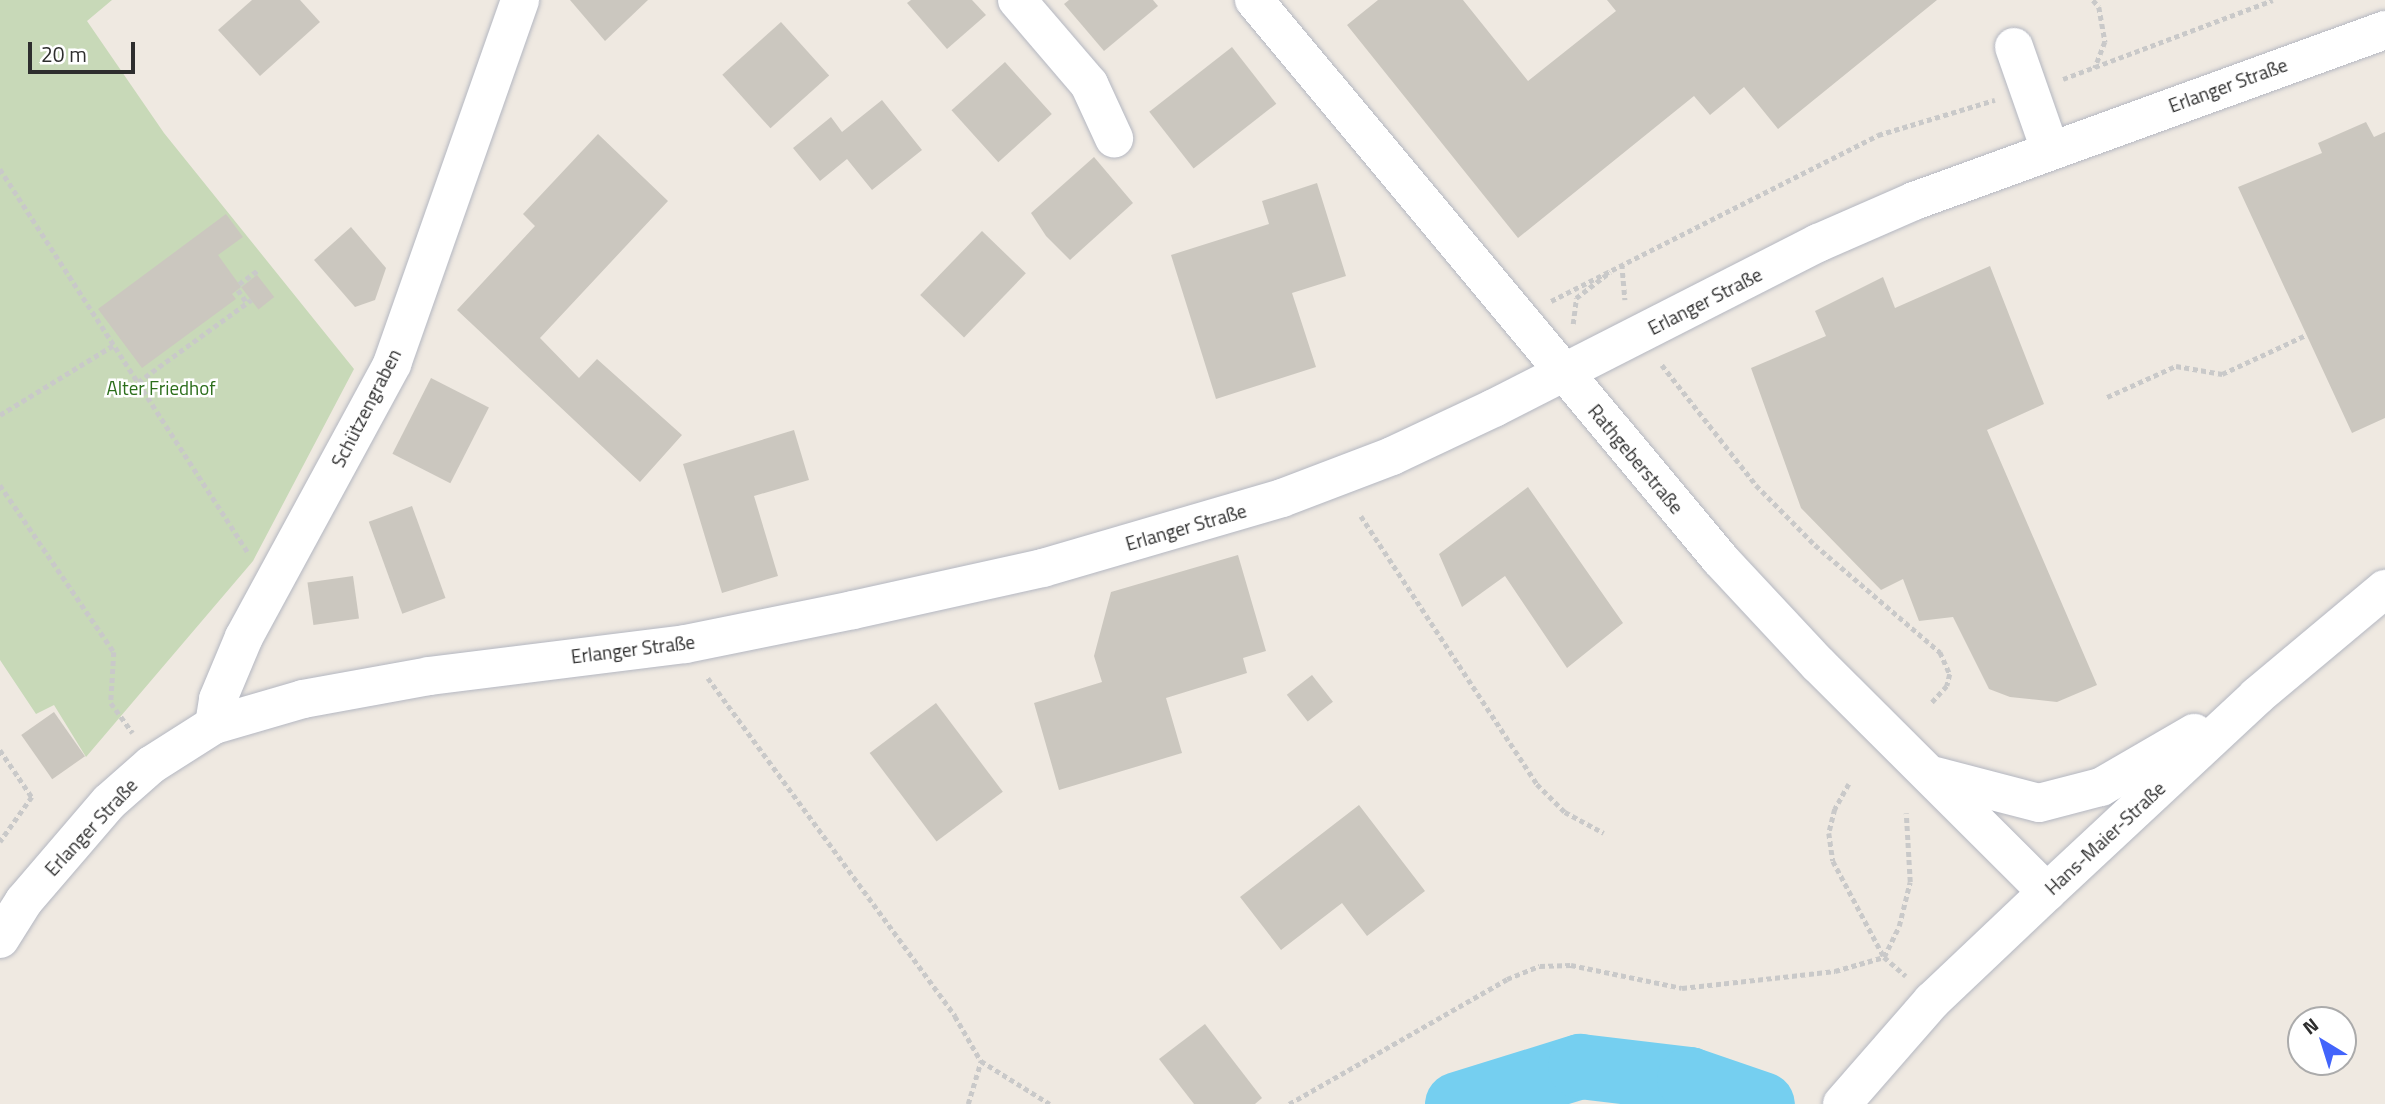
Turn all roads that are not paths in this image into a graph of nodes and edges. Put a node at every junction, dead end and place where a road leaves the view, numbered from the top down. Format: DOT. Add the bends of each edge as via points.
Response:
graph roads {
  1 [pos="520,0"];
  2 [pos="1017,0"];
  3 [pos="1273,7"];
  4 [pos="2385,30"];
  5 [pos="2014,47"];
  6 [pos="1114,138"];
  7 [pos="2050,150"];
  8 [pos="1565,373"];
  9 [pos="2385,589"];
  10 [pos="2257,696"];
  11 [pos="214,725"];
  12 [pos="1935,776"];
  13 [pos="2047,892"];
  14 [pos="0,939"];
  15 [pos="1842,1104"];
  1 -- 11 [label="street, Schützengraben" via="392,364 244,637 218,699"];
  2 -- 6 [label="street" via="1088,83"];
  3 -- 8 [label="street, Rathgeberstraße"];
  4 -- 7 [label="street, Erlanger Straße"];
  5 -- 7 [label="street"];
  7 -- 8 [label="street, Erlanger Straße" via="1826,239"];
  8 -- 11 [label="street, Erlanger Straße" via="1392,456 1282,498 1043,568 685,644 429,676 303,699"];
  8 -- 12 [label="street, Rathgeberstraße" via="1720,559 1818,664"];
  9 -- 10 [label="street, Hans-Maier-Straße"];
  10 -- 12 [label="street" via="2101,787 2039,803"];
  10 -- 13 [label="street, Hans-Maier-Straße"];
  11 -- 14 [label="street, Erlanger Straße" via="151,765 109,802 24,901"];
  12 -- 13 [label="street, Rathgeberstraße"];
  13 -- 15 [label="street, Hans-Maier-Straße" via="1881,1057"];
}
